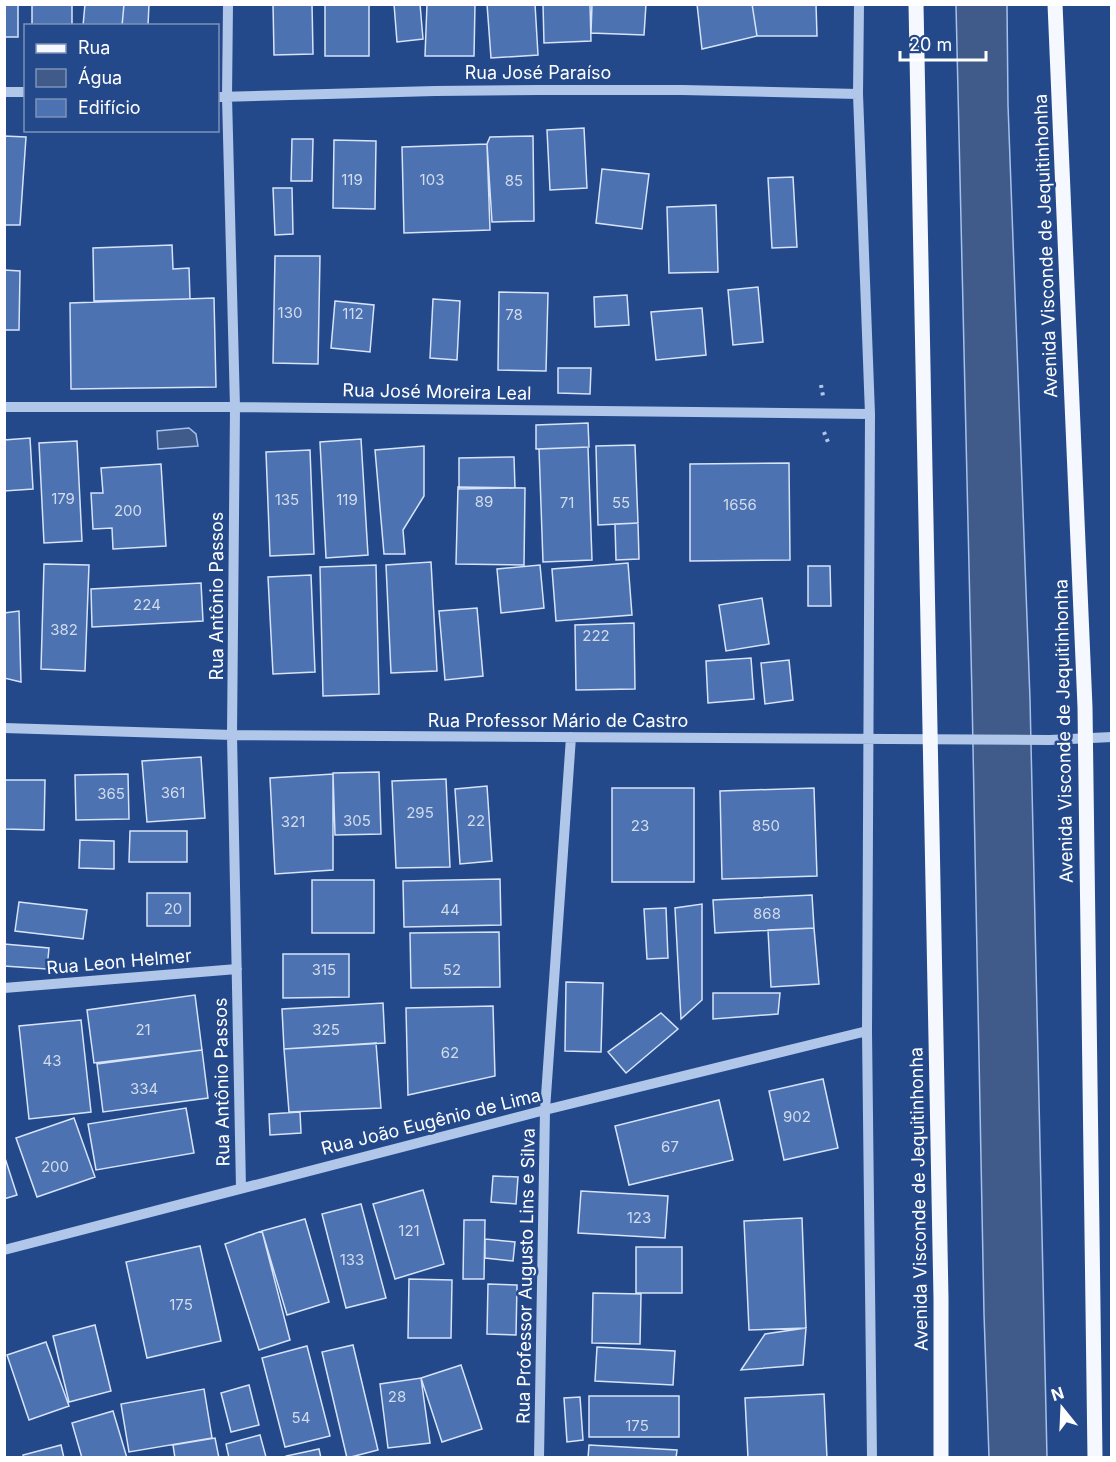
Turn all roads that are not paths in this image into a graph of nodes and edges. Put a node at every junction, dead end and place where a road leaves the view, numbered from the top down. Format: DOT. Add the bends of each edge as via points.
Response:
graph roads {
  1 [pos="228,4"];
  2 [pos="859,4"];
  3 [pos="916,4"];
  4 [pos="1055,4"];
  5 [pos="4,92"];
  6 [pos="24,92"];
  7 [pos="858,94"];
  8 [pos="222,97"];
  9 [pos="235,406"];
  10 [pos="4,407"];
  11 [pos="870,414"];
  12 [pos="4,728"];
  13 [pos="232,735"];
  14 [pos="571,737"];
  15 [pos="1084,737"];
  16 [pos="1112,737"];
  17 [pos="869,738"];
  18 [pos="929,738"];
  19 [pos="237,969"];
  20 [pos="4,988"];
  21 [pos="867,1031"];
  22 [pos="545,1110"];
  23 [pos="241,1188"];
  24 [pos="4,1251"];
  25 [pos="539,1458"];
  26 [pos="872,1458"];
  27 [pos="941,1458"];
  28 [pos="1095,1458"];
  1 -- 8 [label="street, Rua Antônio Passos"];
  2 -- 7 [label="street"];
  3 -- 18 [label="main road, Avenida Visconde de Jequitinhonha"];
  4 -- 15 [label="main road, Avenida Visconde de Jequitinhonha"];
  5 -- 6 [label="street"];
  7 -- 8 [label="street, Rua José Paraíso" via="529,90"];
  7 -- 11 [label="street"];
  8 -- 9 [label="street, Rua Antônio Passos"];
  9 -- 10 [label="street, Rua José Moreira Leal"];
  9 -- 11 [label="street, Rua José Moreira Leal"];
  9 -- 13 [label="street, Rua Antônio Passos"];
  11 -- 17 [label="street"];
  12 -- 13 [label="street, Rua Professor Mário de Castro"];
  13 -- 14 [label="street, Rua Professor Mário de Castro"];
  13 -- 19 [label="street, Rua Antônio Passos"];
  14 -- 17 [label="street, Rua Professor Mário de Castro"];
  14 -- 22 [label="street, Rua Professor Augusto Lins e Silva"];
  15 -- 16 [label="street, Rua Professor Mário de Castro"];
  15 -- 18 [label="street, Rua Professor Mário de Castro"];
  15 -- 28 [label="main road, Avenida Visconde de Jequitinhonha"];
  17 -- 18 [label="street, Rua Professor Mário de Castro"];
  17 -- 21 [label="street"];
  18 -- 27 [label="main road, Avenida Visconde de Jequitinhonha"];
  19 -- 20 [label="street, Rua Leon Helmer"];
  19 -- 23 [label="street, Rua Antônio Passos"];
  21 -- 22 [label="street, Rua João Eugênio de Lima"];
  21 -- 26 [label="street"];
  22 -- 23 [label="street, Rua João Eugênio de Lima"];
  22 -- 25 [label="street, Rua Professor Augusto Lins e Silva"];
  23 -- 24 [label="street, Rua João Eugênio de Lima"];
}
